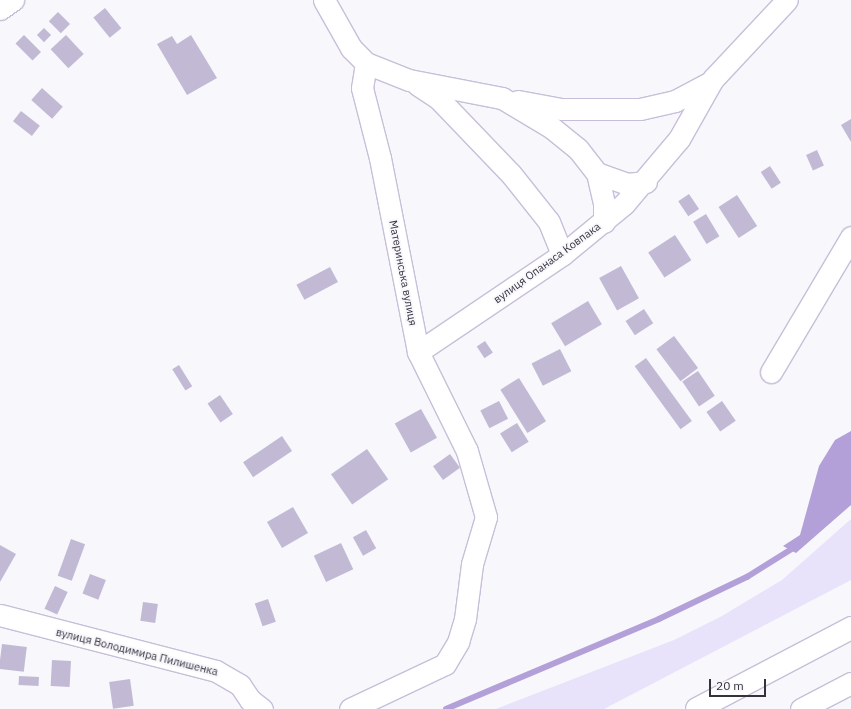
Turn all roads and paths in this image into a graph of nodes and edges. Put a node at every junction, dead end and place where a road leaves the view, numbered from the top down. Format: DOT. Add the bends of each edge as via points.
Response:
graph roads {
  1 [pos="13,0"];
  2 [pos="324,0"];
  3 [pos="787,0"];
  4 [pos="0,9"];
  5 [pos="366,63"];
  6 [pos="713,79"];
  7 [pos="409,80"];
  8 [pos="502,98"];
  9 [pos="597,173"];
  10 [pos="646,182"];
  11 [pos="604,222"];
  12 [pos="851,237"];
  13 [pos="562,255"];
  14 [pos="418,352"];
  15 [pos="771,372"];
  16 [pos="0,615"];
  17 [pos="851,628"];
  18 [pos="851,684"];
  19 [pos="262,709"];
  20 [pos="350,709"];
  21 [pos="696,709"];
  22 [pos="801,709"];
  1 -- 4 [label="street"];
  2 -- 5 [label="street" via="351,48"];
  3 -- 6 [label="street, вулиця Опанаса Ковпака"];
  5 -- 7 [label="street"];
  5 -- 14 [label="street, Материнська вулиця" via="362,88 388,194"];
  6 -- 8 [label="street" via="675,101 640,109 561,110"];
  6 -- 10 [label="street, вулиця Опанаса Ковпака" via="679,139"];
  7 -- 8 [label="street"];
  7 -- 13 [label="street" via="438,98 511,174 549,222"];
  8 -- 9 [label="street" via="552,128 578,149"];
  9 -- 10 [label="street" via="626,184"];
  9 -- 11 [label="street" via="604,203"];
  10 -- 11 [label="street, вулиця Опанаса Ковпака"];
  11 -- 13 [label="street, вулиця Опанаса Ковпака"];
  12 -- 15 [label="street"];
  13 -- 14 [label="street, вулиця Опанаса Ковпака"];
  14 -- 20 [label="street" via="467,451 486,517 472,564 463,625 458,642 445,664"];
  16 -- 19 [label="street, вулиця Володимира Пилишенка" via="216,670 240,684 250,700"];
  17 -- 21 [label="main road"];
  18 -- 22 [label="street"];
}
